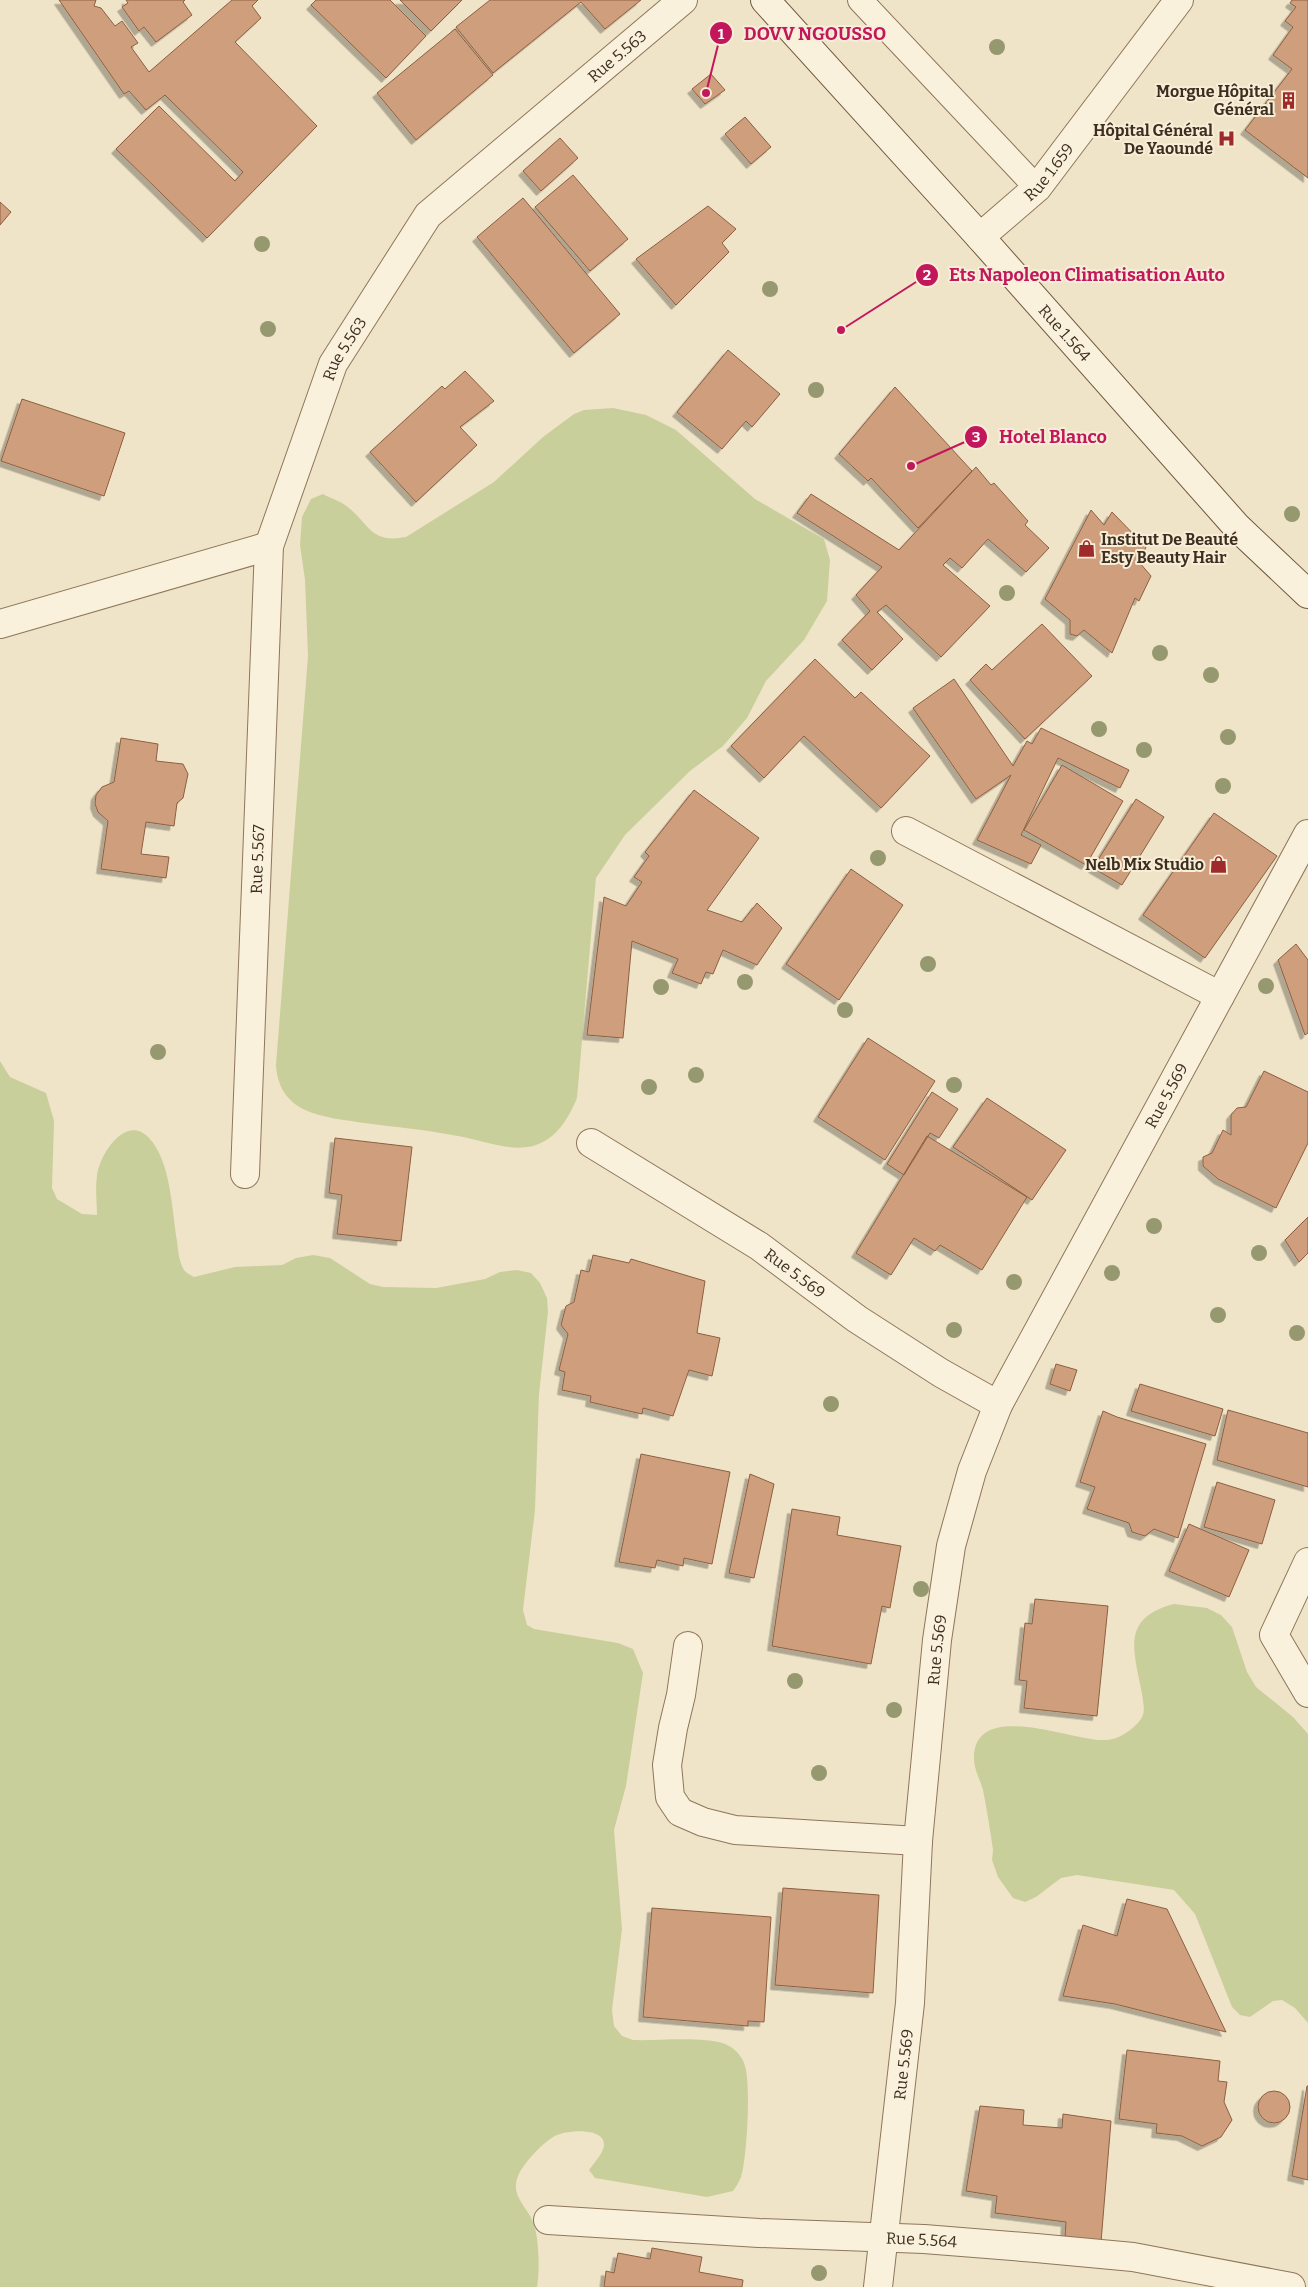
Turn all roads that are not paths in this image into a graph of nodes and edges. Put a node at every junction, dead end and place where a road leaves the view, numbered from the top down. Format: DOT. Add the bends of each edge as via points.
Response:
graph roads {
  1 [pos="683,0"];
  2 [pos="765,0"];
  3 [pos="860,0"];
  4 [pos="1179,0"];
  5 [pos="1037,188"];
  6 [pos="980,237"];
  7 [pos="269,546"];
  8 [pos="1308,594"];
  9 [pos="0,624"];
  10 [pos="906,830"];
  11 [pos="1308,834"];
  12 [pos="1220,996"];
  13 [pos="591,1143"];
  14 [pos="245,1174"];
  15 [pos="998,1405"];
  16 [pos="1308,1562"];
  17 [pos="688,1646"];
  18 [pos="1308,1693"];
  19 [pos="918,1841"];
  20 [pos="548,2220"];
  21 [pos="883,2238"];
  22 [pos="878,2287"];
  23 [pos="1290,2287"];
  1 -- 7 [label="street, Rue 5.563" via="428,215 333,364"];
  2 -- 6 [label="street, Rue 1.564"];
  3 -- 5 [label="lane"];
  4 -- 5 [label="street, Rue 1.659"];
  5 -- 6 [label="street, Rue 1.659"];
  6 -- 8 [label="street, Rue 1.564" via="1237,527"];
  7 -- 9 [label="street"];
  7 -- 14 [label="street, Rue 5.567"];
  10 -- 12 [label="street"];
  11 -- 12 [label="street, Rue 5.569"];
  12 -- 15 [label="street, Rue 5.569"];
  13 -- 15 [label="street, Rue 5.569" via="759,1246 857,1319"];
  15 -- 19 [label="street, Rue 5.569" via="972,1471 951,1546 937,1640"];
  16 -- 18 [label="street" via="1274,1635"];
  17 -- 19 [label="street" via="667,1765 670,1797 680,1812 735,1830"];
  19 -- 21 [label="street, Rue 5.569" via="910,2003"];
  20 -- 21 [label="street, Rue 5.564" via="759,2234"];
  21 -- 22 [label="street, Rue 5.569"];
  21 -- 23 [label="street, Rue 5.564" via="1133,2257"];
}
